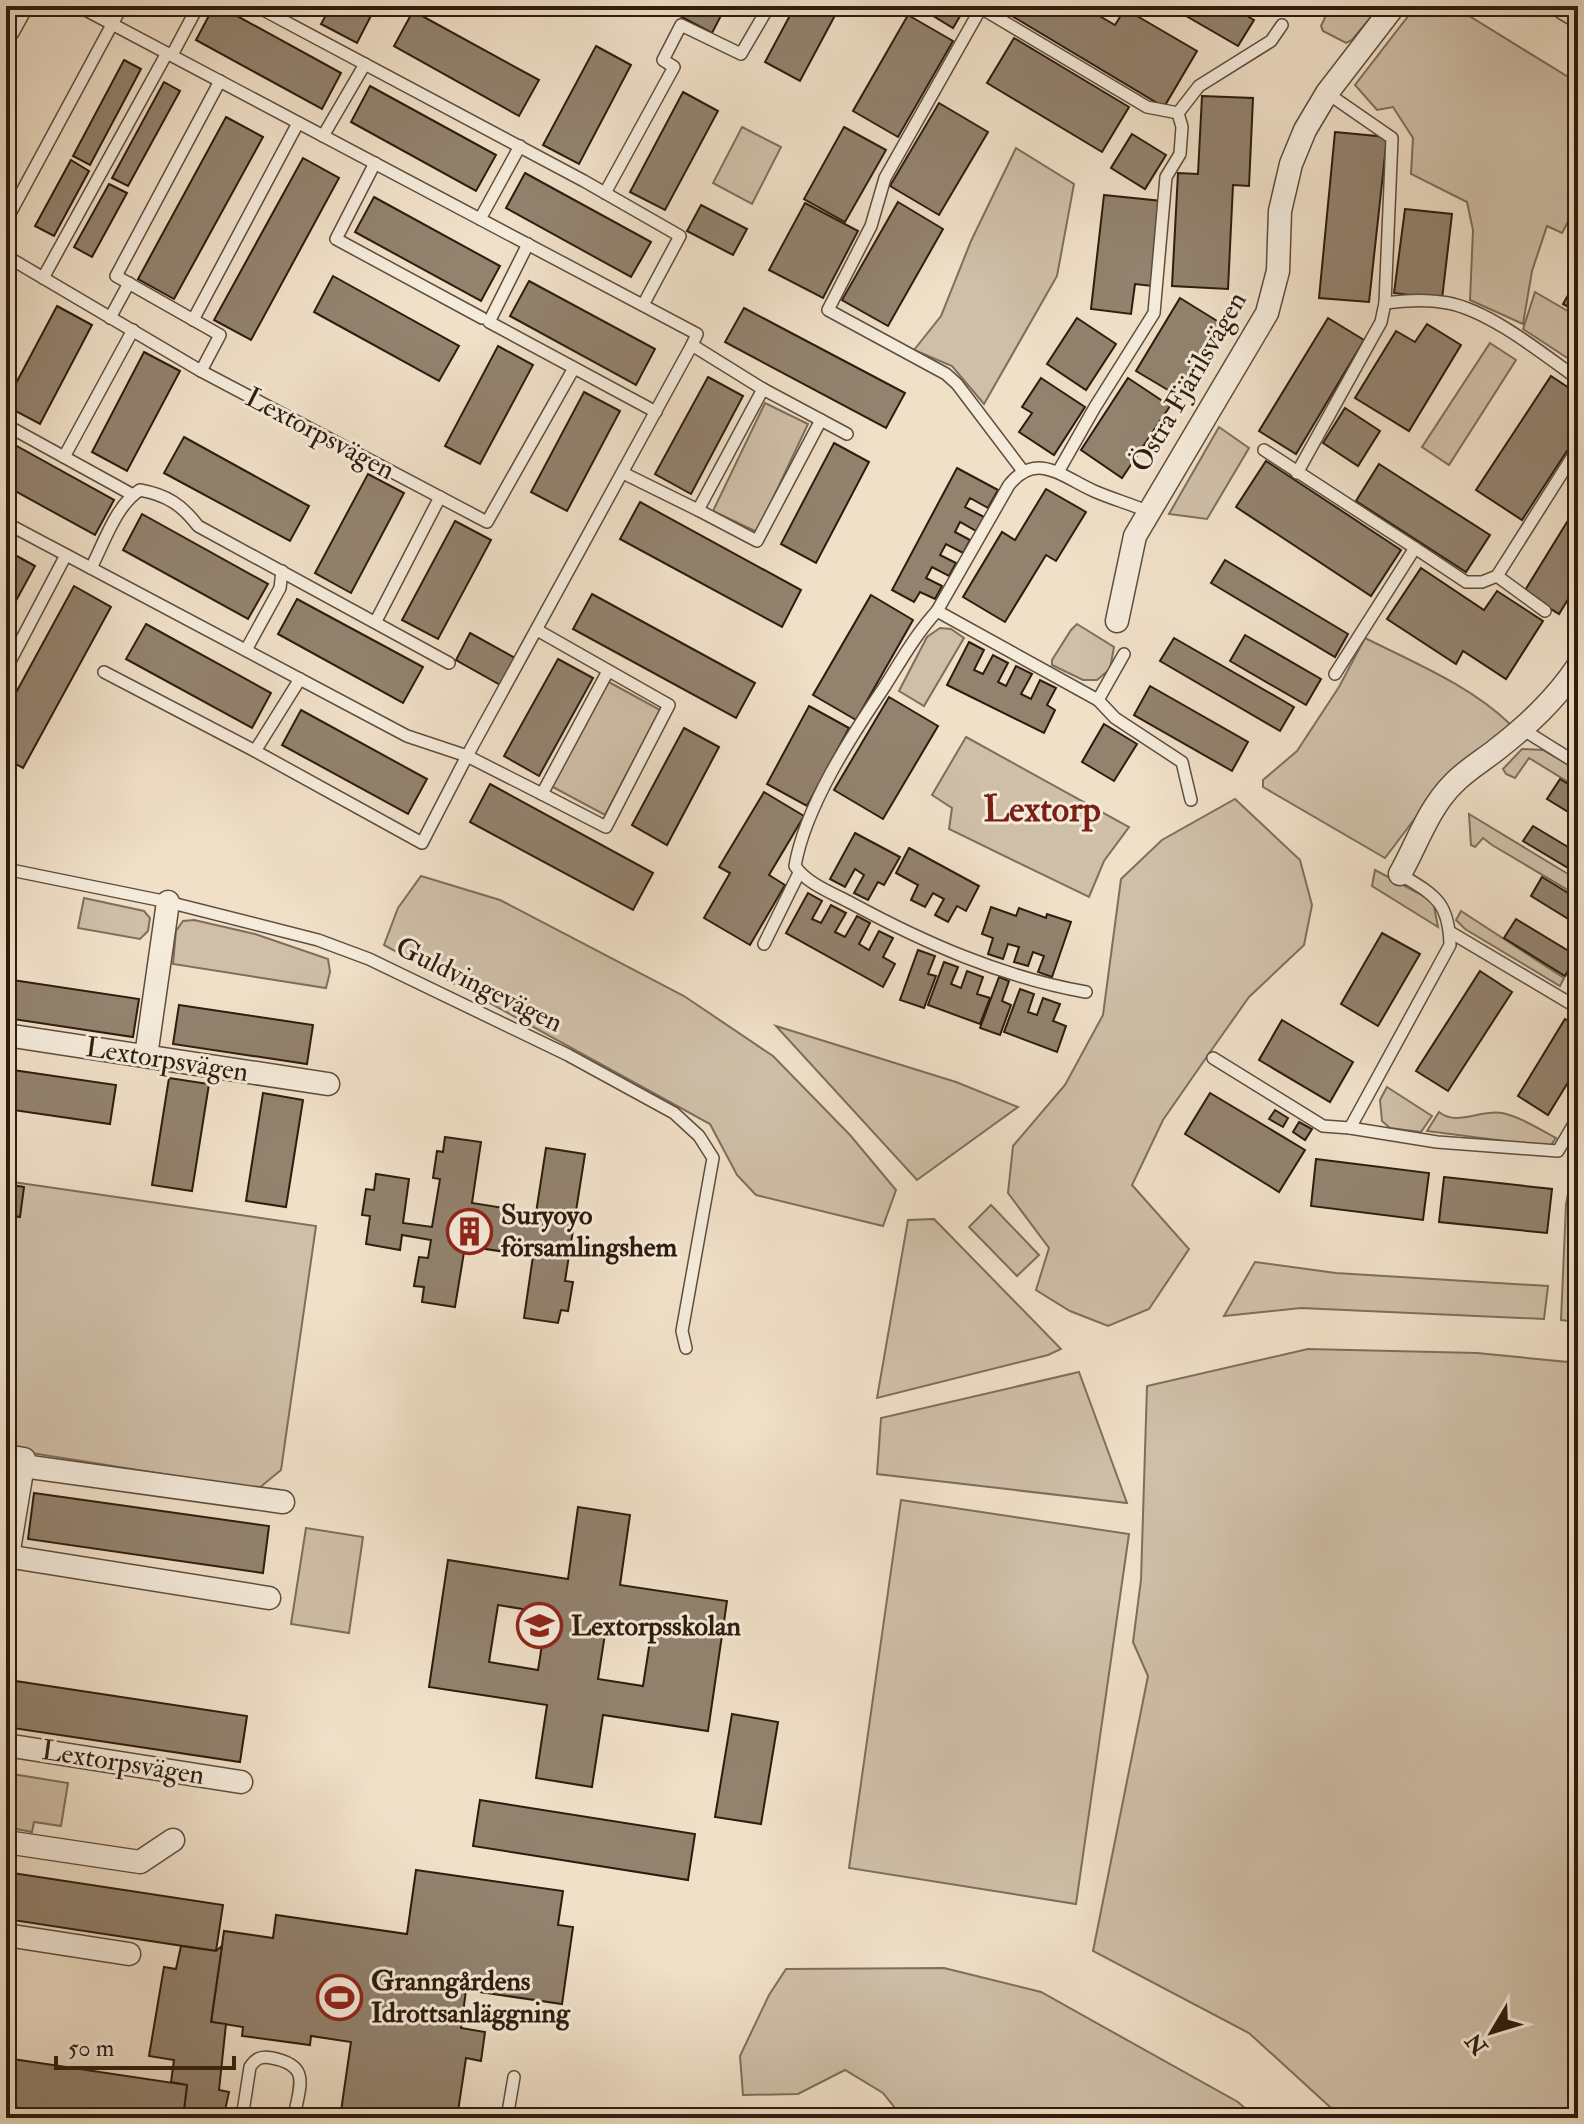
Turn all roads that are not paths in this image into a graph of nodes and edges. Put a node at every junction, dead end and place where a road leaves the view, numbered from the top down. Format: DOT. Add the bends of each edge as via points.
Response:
graph roads {
  1 [pos="18,6"];
  2 [pos="78,6"];
  3 [pos="122,6"];
  4 [pos="198,6"];
  5 [pos="256,6"];
  6 [pos="769,6"];
  7 [pos="1394,6"];
  8 [pos="1566,6"];
  9 [pos="982,7"];
  10 [pos="273,10"];
  11 [pos="1578,13"];
  12 [pos="112,24"];
  13 [pos="1282,25"];
  14 [pos="6,28"];
  15 [pos="170,54"];
  16 [pos="365,64"];
  17 [pos="220,81"];
  18 [pos="1327,93"];
  19 [pos="1178,113"];
  20 [pos="298,123"];
  21 [pos="323,136"];
  22 [pos="520,146"];
  23 [pos="375,163"];
  24 [pos="605,193"];
  25 [pos="480,219"];
  26 [pos="6,221"];
  27 [pos="528,244"];
  28 [pos="6,256"];
  29 [pos="43,278"];
  30 [pos="129,283"];
  31 [pos="1385,303"];
  32 [pos="643,305"];
  33 [pos="110,318"];
  34 [pos="482,318"];
  35 [pos="193,320"];
  36 [pos="133,330"];
  37 [pos="694,340"];
  38 [pos="574,368"];
  39 [pos="201,371"];
  40 [pos="1578,379"];
  41 [pos="763,389"];
  42 [pos="656,412"];
  43 [pos="821,420"];
  44 [pos="6,425"];
  45 [pos="847,434"];
  46 [pos="1578,448"];
  47 [pos="1264,450"];
  48 [pos="64,457"];
  49 [pos="1023,471"];
  50 [pos="1058,472"];
  51 [pos="623,473"];
  52 [pos="1297,473"];
  53 [pos="133,495"];
  54 [pos="440,497"];
  55 [pos="698,510"];
  56 [pos="1149,512"];
  57 [pos="6,523"];
  58 [pos="1415,548"];
  59 [pos="66,555"];
  60 [pos="91,568"];
  61 [pos="282,571"];
  62 [pos="1497,576"];
  63 [pos="937,611"];
  64 [pos="1545,611"];
  65 [pos="376,621"];
  66 [pos="1117,621"];
  67 [pos="537,630"];
  68 [pos="246,650"];
  69 [pos="1124,654"];
  70 [pos="449,663"];
  71 [pos="1578,666"];
  72 [pos="6,669"];
  73 [pos="608,671"];
  74 [pos="104,672"];
  75 [pos="1335,674"];
  76 [pos="300,679"];
  77 [pos="1098,700"];
  78 [pos="1522,729"];
  79 [pos="255,751"];
  80 [pos="467,756"];
  81 [pos="1578,764"];
  82 [pos="542,794"];
  83 [pos="1191,800"];
  84 [pos="6,869"];
  85 [pos="799,873"];
  86 [pos="1400,874"];
  87 [pos="168,902"];
  88 [pos="1450,932"];
  89 [pos="764,944"];
  90 [pos="1086,992"];
  91 [pos="1578,1008"];
  92 [pos="6,1035"];
  93 [pos="146,1056"];
  94 [pos="1213,1058"];
  95 [pos="328,1084"];
  96 [pos="1578,1117"];
  97 [pos="1350,1128"];
  98 [pos="686,1348"];
  99 [pos="14,1461"];
  100 [pos="283,1502"];
  101 [pos="7,1556"];
  102 [pos="269,1598"];
  103 [pos="6,1745"];
  104 [pos="241,1782"];
  105 [pos="173,1840"];
  106 [pos="6,1842"];
  107 [pos="6,1935"];
  108 [pos="129,1954"];
  109 [pos="514,2077"];
  110 [pos="242,2118"];
  111 [pos="294,2118"];
  112 [pos="507,2118"];
  1 -- 14 [label="street"];
  2 -- 12 [label="lane"];
  3 -- 12 [label="lane"];
  4 -- 15 [label="lane"];
  5 -- 10 [label="lane"];
  6 -- 24 [label="lane" via="741,54 681,25 663,60 674,67"];
  7 -- 18 [label="street, Östra Fjärilsvägen"];
  8 -- 11 [label="street"];
  9 -- 19 [label="lane" via="1147,107"];
  9 -- 49 [label="lane" via="885,178 871,226 828,310 946,374"];
  10 -- 16 [label="lane"];
  12 -- 15 [label="lane"];
  12 -- 26 [label="lane"];
  13 -- 19 [label="lane" via="1271,41 1199,86"];
  15 -- 17 [label="lane"];
  15 -- 29 [label="lane"];
  16 -- 21 [label="lane"];
  16 -- 22 [label="lane"];
  17 -- 20 [label="lane"];
  17 -- 30 [label="lane" via="116,276"];
  18 -- 31 [label="lane" via="1392,138"];
  18 -- 56 [label="street, Östra Fjärilsvägen" via="1291,164 1280,211 1278,271 1267,313"];
  19 -- 50 [label="lane" via="1180,154 1166,177 1154,313"];
  20 -- 21 [label="lane"];
  20 -- 35 [label="lane"];
  21 -- 23 [label="lane"];
  22 -- 24 [label="lane"];
  22 -- 25 [label="lane"];
  23 -- 25 [label="lane"];
  23 -- 34 [label="lane" via="336,239"];
  24 -- 32 [label="lane" via="680,236"];
  25 -- 27 [label="lane"];
  27 -- 32 [label="lane"];
  27 -- 38 [label="lane" via="489,322"];
  28 -- 29 [label="lane, Lextorpsvägen"];
  29 -- 33 [label="lane, Lextorpsvägen"];
  30 -- 33 [label="lane"];
  30 -- 35 [label="lane"];
  31 -- 40 [label="lane" via="1450,303 1507,330"];
  31 -- 52 [label="lane" via="1381,322"];
  32 -- 37 [label="lane"];
  33 -- 36 [label="lane, Lextorpsvägen"];
  35 -- 39 [label="lane" via="220,335"];
  36 -- 39 [label="lane, Lextorpsvägen"];
  36 -- 48 [label="lane"];
  37 -- 41 [label="lane"];
  37 -- 42 [label="lane"];
  38 -- 42 [label="lane"];
  38 -- 54 [label="lane, Lextorpsvägen" via="487,522"];
  39 -- 54 [label="lane, Lextorpsvägen"];
  41 -- 43 [label="lane"];
  41 -- 55 [label="lane"];
  42 -- 51 [label="lane"];
  43 -- 45 [label="lane"];
  43 -- 55 [label="lane" via="757,541"];
  44 -- 48 [label="lane"];
  46 -- 62 [label="lane"];
  47 -- 52 [label="lane"];
  48 -- 53 [label="lane"];
  49 -- 50 [label="lane"];
  49 -- 63 [label="lane" via="1009,485"];
  50 -- 56 [label="lane"];
  51 -- 55 [label="lane"];
  51 -- 67 [label="lane"];
  52 -- 58 [label="lane"];
  53 -- 60 [label="lane"];
  53 -- 61 [label="lane" via="140,490 158,493 182,506 198,526"];
  54 -- 65 [label="lane"];
  56 -- 66 [label="street, Östra Fjärilsvägen" via="1135,536"];
  57 -- 59 [label="lane"];
  58 -- 62 [label="lane" via="1466,582"];
  58 -- 75 [label="lane"];
  59 -- 60 [label="lane"];
  59 -- 72 [label="lane"];
  60 -- 68 [label="lane"];
  61 -- 65 [label="lane"];
  61 -- 68 [label="lane" via="280,588"];
  62 -- 64 [label="lane"];
  63 -- 77 [label="lane"];
  63 -- 85 [label="lane" via="917,632 873,702 813,811 797,857"];
  65 -- 70 [label="lane"];
  67 -- 73 [label="lane"];
  67 -- 80 [label="lane"];
  68 -- 76 [label="lane"];
  69 -- 77 [label="lane"];
  71 -- 78 [label="street"];
  73 -- 82 [label="lane"];
  73 -- 82 [label="lane" via="669,705 606,827"];
  74 -- 79 [label="lane"];
  76 -- 79 [label="lane"];
  76 -- 80 [label="lane" via="407,736"];
  77 -- 83 [label="lane" via="1115,718 1182,762"];
  78 -- 81 [label="lane"];
  78 -- 86 [label="street" via="1434,805"];
  79 -- 80 [label="lane" via="422,843"];
  80 -- 82 [label="lane"];
  84 -- 87 [label="lane, Guldvingevägen"];
  85 -- 89 [label="lane"];
  85 -- 90 [label="lane" via="940,948 1005,973"];
  86 -- 88 [label="lane" via="1442,904"];
  87 -- 93 [label="street"];
  87 -- 98 [label="lane, Guldvingevägen" via="318,940 369,959 674,1113 713,1158 682,1331"];
  88 -- 91 [label="lane"];
  88 -- 97 [label="lane" via="1447,953"];
  92 -- 93 [label="street, Lextorpsvägen"];
  93 -- 95 [label="street, Lextorpsvägen"];
  94 -- 97 [label="lane" via="1323,1126"];
  96 -- 97 [label="lane" via="1558,1151 1437,1142"];
  99 -- 100 [label="street"];
  99 -- 101 [label="street"];
  101 -- 102 [label="street"];
  103 -- 104 [label="street, Lextorpsvägen"];
  105 -- 106 [label="street" via="140,1862"];
  107 -- 108 [label="street"];
  109 -- 112 [label="lane"];
  110 -- 111 [label="lane" via="250,2067 263,2057 295,2066 300,2079"];
}
